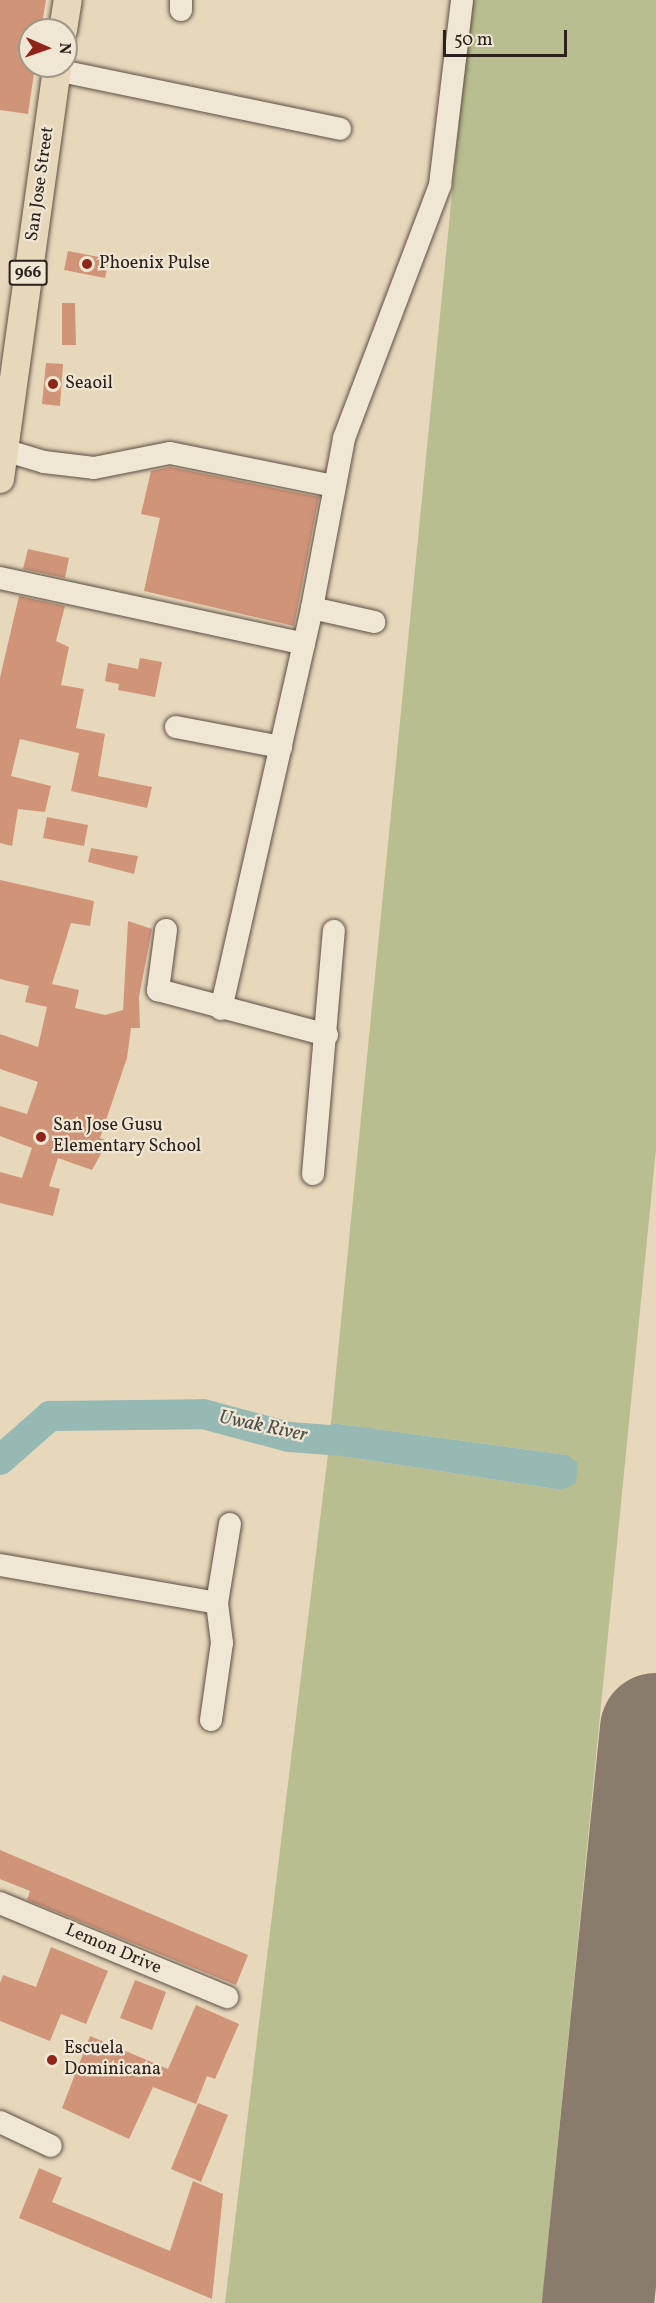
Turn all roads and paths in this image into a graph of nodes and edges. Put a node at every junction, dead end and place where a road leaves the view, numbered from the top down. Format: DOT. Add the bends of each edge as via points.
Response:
graph roads {
  1 [pos="68,0"];
  2 [pos="462,0"];
  3 [pos="65,18"];
  4 [pos="78,73"];
  5 [pos="55,78"];
  6 [pos="340,129"];
  7 [pos="1,467"];
  8 [pos="334,486"];
  9 [pos="0,578"];
  10 [pos="312,608"];
  11 [pos="374,622"];
  12 [pos="304,644"];
  13 [pos="176,727"];
  14 [pos="281,747"];
  15 [pos="166,930"];
  16 [pos="334,931"];
  17 [pos="221,1009"];
  18 [pos="327,1035"];
  19 [pos="313,1174"];
  20 [pos="230,1524"];
  21 [pos="0,1565"];
  22 [pos="217,1603"];
  23 [pos="211,1720"];
  24 [pos="0,1903"];
  25 [pos="227,1997"];
  26 [pos="0,2122"];
  27 [pos="51,2146"];
  1 -- 3 [label="main road"];
  2 -- 8 [label="street" via="441,185 350,414"];
  4 -- 6 [label="street"];
  5 -- 7 [label="main road, San Jose Street / 966"];
  7 -- 8 [label="street" via="44,462 94,468 170,453"];
  8 -- 10 [label="street"];
  9 -- 12 [label="street"];
  10 -- 11 [label="street"];
  10 -- 12 [label="street"];
  12 -- 14 [label="street"];
  13 -- 14 [label="street"];
  14 -- 17 [label="street"];
  15 -- 17 [label="street" via="158,990"];
  16 -- 18 [label="street"];
  17 -- 18 [label="street"];
  18 -- 19 [label="street"];
  20 -- 22 [label="street"];
  21 -- 22 [label="street"];
  22 -- 23 [label="street" via="222,1643"];
  24 -- 25 [label="street, Lemon Drive"];
  26 -- 27 [label="street"];
}
